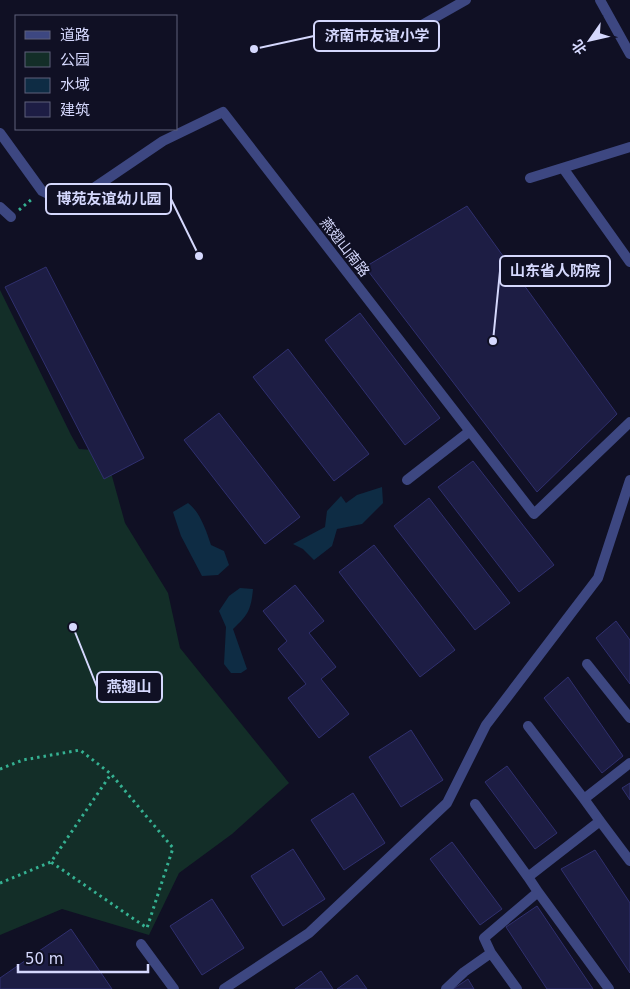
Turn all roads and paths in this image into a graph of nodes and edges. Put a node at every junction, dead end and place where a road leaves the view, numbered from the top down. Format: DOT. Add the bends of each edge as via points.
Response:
graph roads {
  1 [pos="466,0"];
  2 [pos="600,0"];
  3 [pos="398,38"];
  4 [pos="630,54"];
  5 [pos="0,133"];
  6 [pos="630,147"];
  7 [pos="563,168"];
  8 [pos="530,178"];
  9 [pos="42,191"];
  10 [pos="0,207"];
  11 [pos="11,217"];
  12 [pos="630,262"];
  13 [pos="630,422"];
  14 [pos="470,431"];
  15 [pos="407,480"];
  16 [pos="630,480"];
  17 [pos="587,664"];
  18 [pos="630,718"];
  19 [pos="528,726"];
  20 [pos="630,763"];
  21 [pos="0,769"];
  22 [pos="111,774"];
  23 [pos="584,799"];
  24 [pos="475,804"];
  25 [pos="600,821"];
  26 [pos="630,861"];
  27 [pos="51,862"];
  28 [pos="528,877"];
  29 [pos="0,883"];
  30 [pos="538,892"];
  31 [pos="141,944"];
  32 [pos="491,953"];
  33 [pos="174,989"];
  34 [pos="224,989"];
  35 [pos="446,989"];
  36 [pos="517,989"];
  37 [pos="610,989"];
  1 -- 3 [label="street"];
  2 -- 4 [label="street"];
  5 -- 9 [label="street"];
  6 -- 7 [label="street"];
  7 -- 8 [label="street"];
  7 -- 12 [label="street"];
  9 -- 11 [label="path"];
  9 -- 14 [label="street, 燕翅山南路" via="63,201 79,198 163,141 223,112"];
  10 -- 11 [label="street"];
  13 -- 14 [label="street, 燕翅山南路" via="534,514"];
  14 -- 15 [label="street"];
  16 -- 34 [label="street" via="598,578 486,724 447,803 309,933"];
  17 -- 18 [label="street"];
  19 -- 23 [label="street"];
  20 -- 23 [label="street"];
  21 -- 22 [label="path" via="22,760 80,750"];
  22 -- 27 [label="path"];
  22 -- 27 [label="path" via="173,848 146,928"];
  23 -- 25 [label="street"];
  24 -- 28 [label="street"];
  25 -- 26 [label="street"];
  25 -- 28 [label="street"];
  27 -- 29 [label="path"];
  28 -- 30 [label="street"];
  30 -- 32 [label="street" via="484,938"];
  30 -- 37 [label="street"];
  31 -- 33 [label="street"];
  32 -- 35 [label="street"];
  32 -- 36 [label="street"];
}
